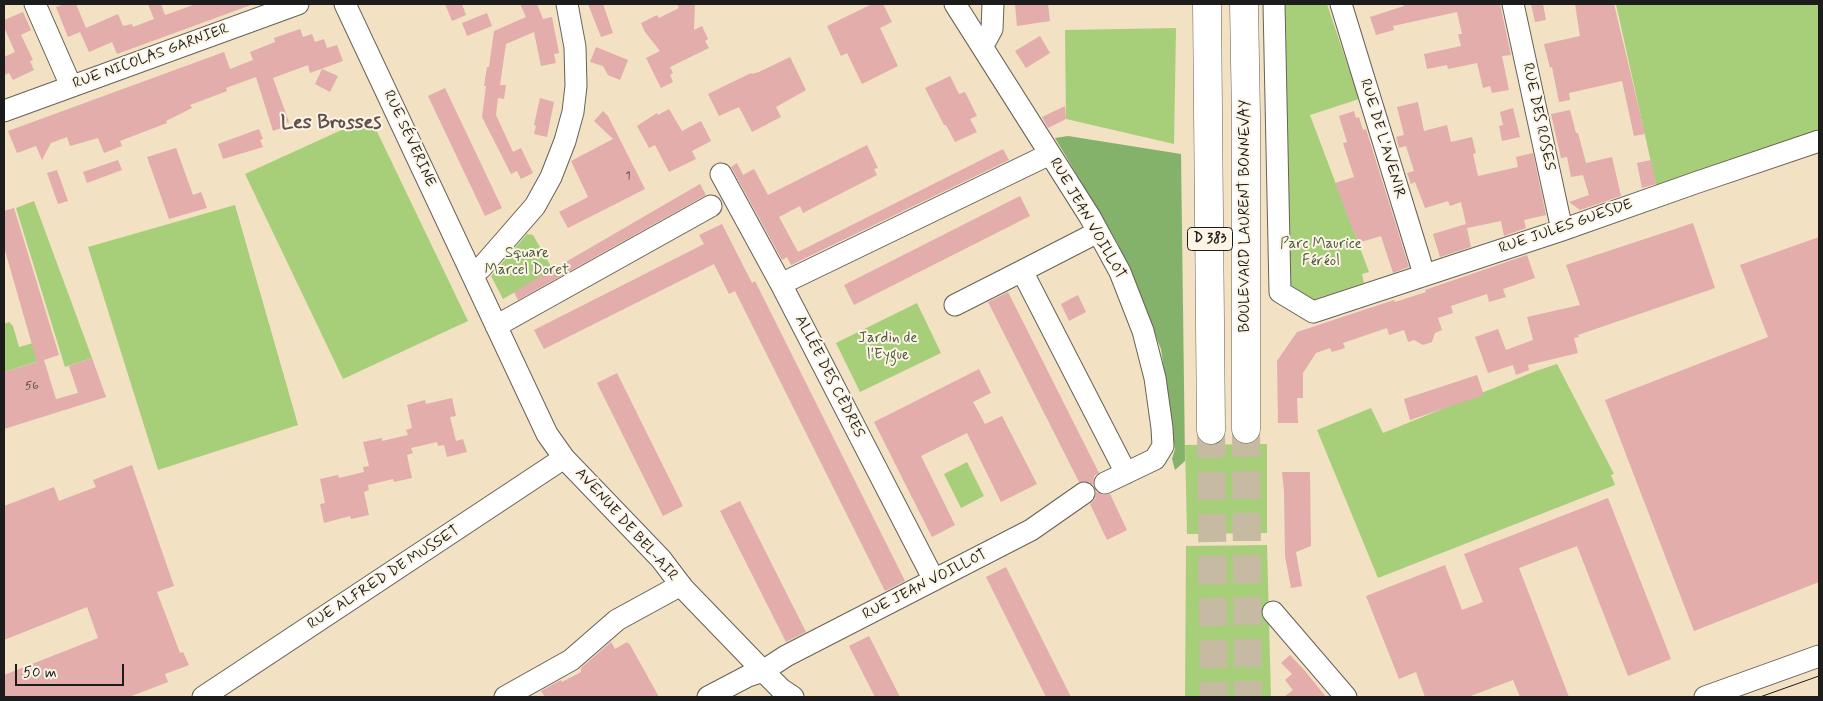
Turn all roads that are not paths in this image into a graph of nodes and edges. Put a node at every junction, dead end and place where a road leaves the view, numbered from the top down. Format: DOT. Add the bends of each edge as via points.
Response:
graph roads {
  1 [pos="35,4"];
  2 [pos="298,4"];
  3 [pos="345,4"];
  4 [pos="567,4"];
  5 [pos="955,4"];
  6 [pos="993,4"];
  7 [pos="1195,4"];
  8 [pos="1207,4"];
  9 [pos="1244,4"];
  10 [pos="1262,4"];
  11 [pos="1274,4"];
  12 [pos="1341,4"];
  13 [pos="1513,4"];
  14 [pos="980,43"];
  15 [pos="1208,49"];
  16 [pos="71,86"];
  17 [pos="4,111"];
  18 [pos="1246,117"];
  19 [pos="1819,142"];
  20 [pos="1050,154"];
  21 [pos="721,174"];
  22 [pos="711,206"];
  23 [pos="1562,230"];
  24 [pos="1098,232"];
  25 [pos="1022,271"];
  26 [pos="473,274"];
  27 [pos="1424,274"];
  28 [pos="781,284"];
  29 [pos="955,305"];
  30 [pos="496,326"];
  31 [pos="1246,429"];
  32 [pos="1211,430"];
  33 [pos="564,458"];
  34 [pos="1126,473"];
  35 [pos="1105,483"];
  36 [pos="1084,494"];
  37 [pos="934,580"];
  38 [pos="681,585"];
  39 [pos="1273,612"];
  40 [pos="1819,656"];
  41 [pos="763,671"];
  42 [pos="211,695"];
  43 [pos="505,697"];
  44 [pos="708,697"];
  45 [pos="793,697"];
  46 [pos="1346,697"];
  47 [pos="1706,697"];
  1 -- 16 [label="street"];
  2 -- 16 [label="street, RUE NICOLAS GARNIER"];
  3 -- 26 [label="street, RUE SÉVERINE"];
  4 -- 26 [label="street" via="575,47 576,86 566,141 535,206"];
  5 -- 14 [label="street, RUE JEAN VOILLOT"];
  6 -- 14 [label="street" via="992,29 986,40"];
  7 -- 15 [label="highway"];
  8 -- 15 [label="highway, D 383"];
  9 -- 18 [label="highway, BOULEVARD LAURENT BONNEVAY / D 383"];
  10 -- 18 [label="highway" via="1262,31"];
  11 -- 27 [label="street, RUE JULES GUESDE" via="1280,292 1313,312"];
  12 -- 27 [label="street, RUE DE L'AVENIR"];
  13 -- 23 [label="street, RUE DES ROSES"];
  14 -- 20 [label="street, RUE JEAN VOILLOT"];
  15 -- 32 [label="highway, D 383"];
  16 -- 17 [label="street, RUE NICOLAS GARNIER"];
  18 -- 31 [label="highway, BOULEVARD LAURENT BONNEVAY / D 383"];
  19 -- 23 [label="street, RUE JULES GUESDE"];
  20 -- 24 [label="street, RUE JEAN VOILLOT"];
  20 -- 28 [label="street"];
  21 -- 28 [label="street, ALLÉE DES CÈDRES"];
  22 -- 30 [label="street"];
  23 -- 27 [label="street, RUE JULES GUESDE"];
  24 -- 25 [label="street"];
  24 -- 34 [label="street, RUE JEAN VOILLOT" via="1120,272 1143,331 1155,378 1162,428 1163,446 1155,459"];
  25 -- 29 [label="street"];
  25 -- 34 [label="street"];
  26 -- 30 [label="street, AVENUE DE BEL-AIR"];
  28 -- 37 [label="street, ALLÉE DES CÈDRES"];
  30 -- 33 [label="street, AVENUE DE BEL-AIR" via="546,434"];
  33 -- 38 [label="street, AVENUE DE BEL-AIR" via="661,559"];
  33 -- 42 [label="street, RUE ALFRED DE MUSSET"];
  34 -- 35 [label="street, RUE JEAN VOILLOT"];
  36 -- 37 [label="street, RUE JEAN VOILLOT" via="1031,530"];
  37 -- 41 [label="street, RUE JEAN VOILLOT"];
  38 -- 41 [label="street, AVENUE DE BEL-AIR"];
  38 -- 43 [label="street" via="617,620 571,660"];
  39 -- 46 [label="street"];
  40 -- 47 [label="street"];
  41 -- 44 [label="street, RUE JEAN VOILLOT"];
  41 -- 45 [label="street, AVENUE DE BEL-AIR"];
}
